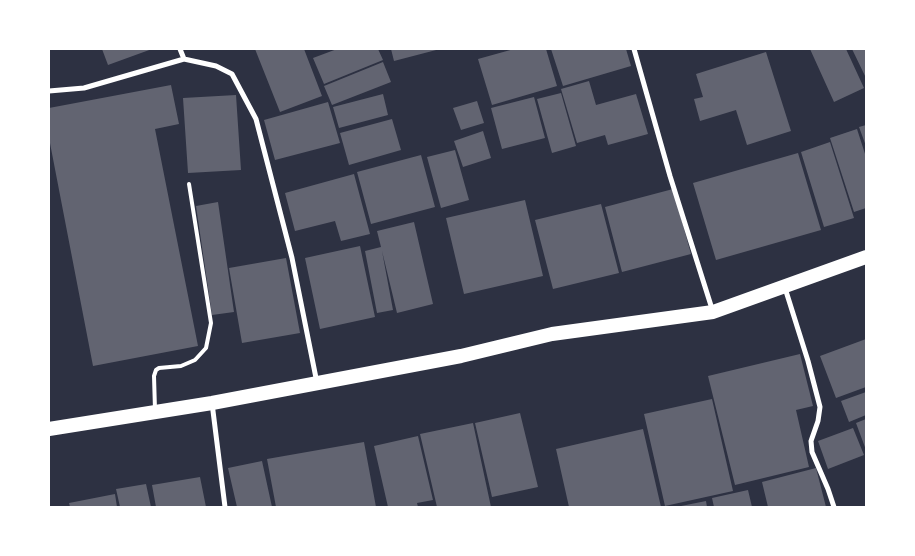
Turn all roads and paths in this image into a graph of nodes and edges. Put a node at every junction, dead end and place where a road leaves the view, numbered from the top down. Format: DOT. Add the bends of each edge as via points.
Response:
graph roads {
  1 [pos="180,49"];
  2 [pos="634,49"];
  3 [pos="184,58"];
  4 [pos="49,91"];
  5 [pos="189,184"];
  6 [pos="866,257"];
  7 [pos="784,287"];
  8 [pos="713,312"];
  9 [pos="318,383"];
  10 [pos="212,403"];
  11 [pos="155,412"];
  12 [pos="49,430"];
  13 [pos="225,507"];
  14 [pos="834,507"];
  1 -- 3 [label="street"];
  2 -- 8 [label="street"];
  3 -- 4 [label="street" via="84,88"];
  3 -- 9 [label="street" via="216,66 232,74 256,119 292,258"];
  5 -- 11 [label="lane" via="211,323 206,348 195,360 156,370"];
  6 -- 7 [label="highway"];
  7 -- 8 [label="highway"];
  7 -- 14 [label="street" via="820,407 811,441 812,452"];
  8 -- 9 [label="highway" via="552,334 461,356"];
  9 -- 10 [label="highway"];
  10 -- 11 [label="highway"];
  10 -- 13 [label="street"];
  11 -- 12 [label="highway"];
}
